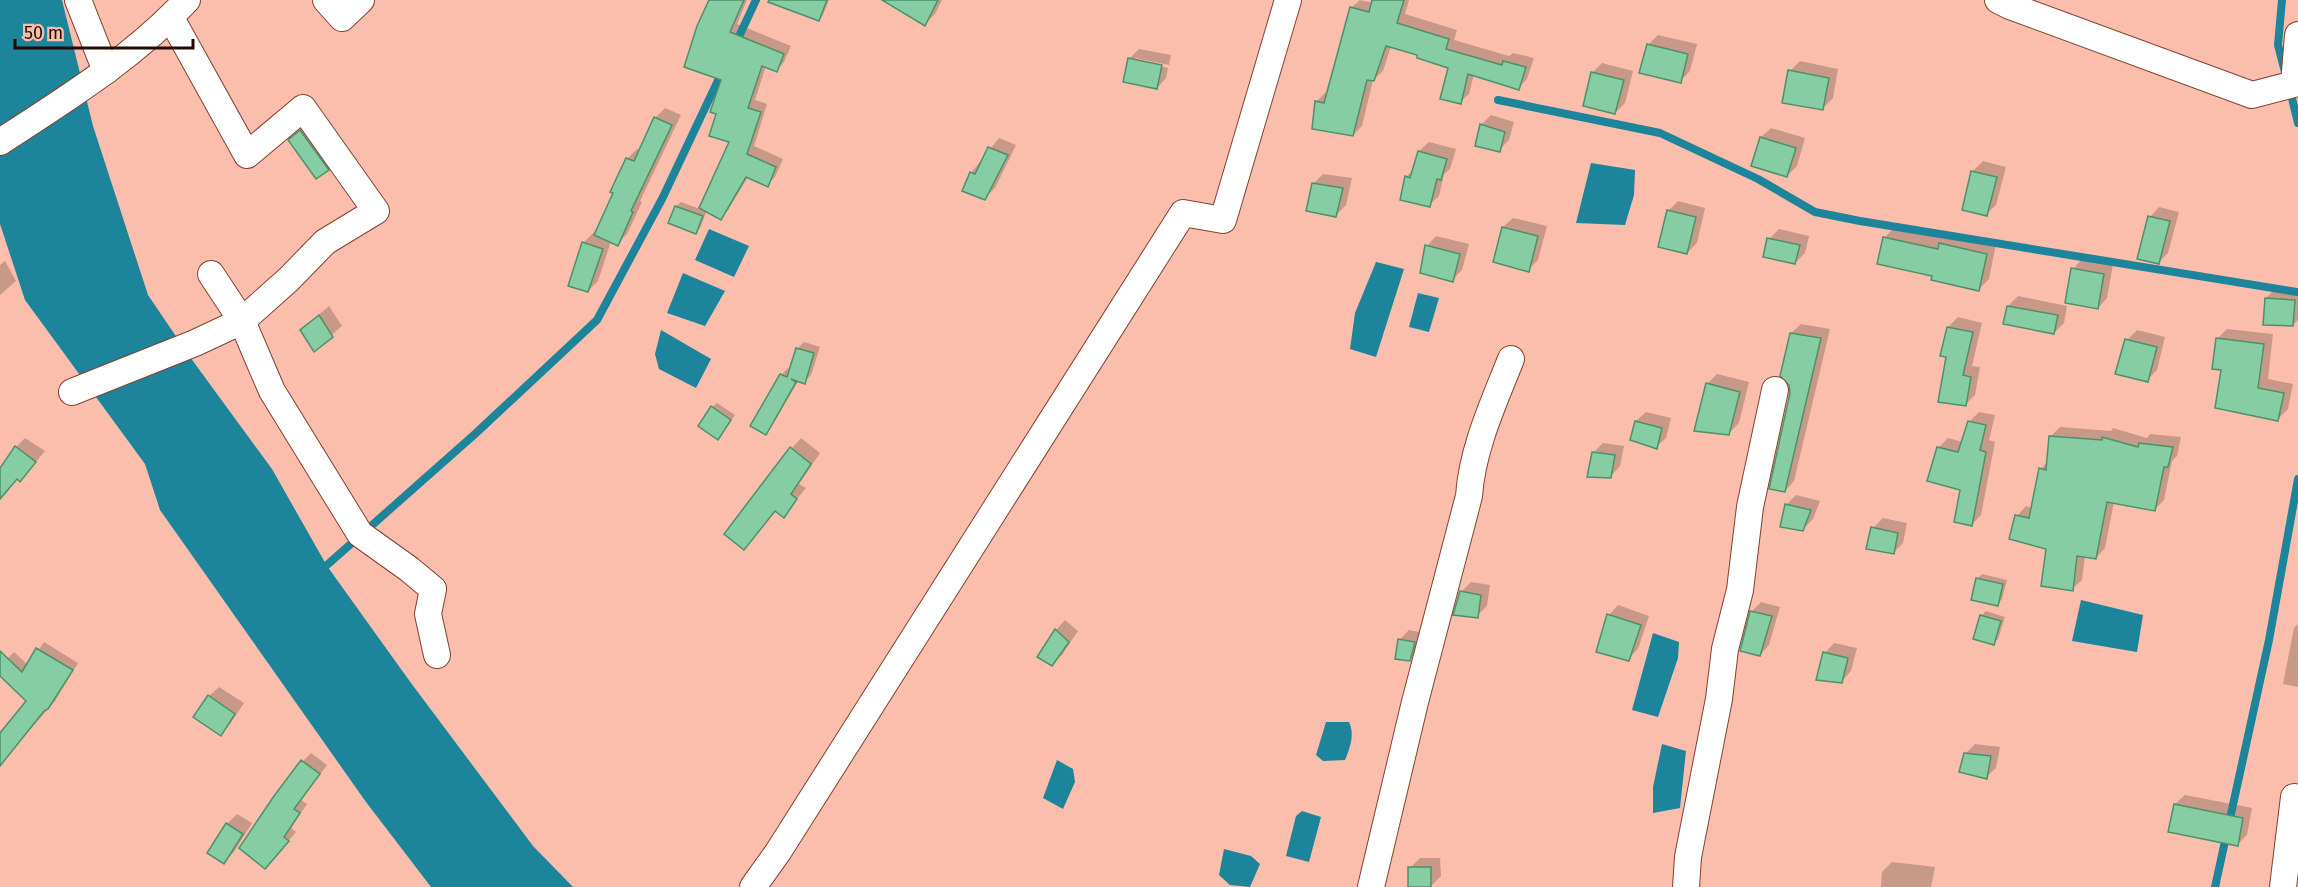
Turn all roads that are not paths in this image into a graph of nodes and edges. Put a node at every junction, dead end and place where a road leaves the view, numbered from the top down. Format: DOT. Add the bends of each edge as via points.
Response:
graph roads {
  1 [pos="78,0"];
  2 [pos="326,0"];
  3 [pos="361,0"];
  4 [pos="1288,0"];
  5 [pos="1998,0"];
  6 [pos="179,9"];
  7 [pos="2298,34"];
  8 [pos="98,77"];
  9 [pos="0,142"];
  10 [pos="211,274"];
  11 [pos="242,321"];
  12 [pos="1511,359"];
  13 [pos="77,390"];
  14 [pos="1775,390"];
  15 [pos="437,655"];
  16 [pos="2294,797"];
  17 [pos="753,887"];
  18 [pos="1371,887"];
  19 [pos="1686,887"];
  20 [pos="2283,887"];
  1 -- 8 [label="street"];
  2 -- 3 [label="street" via="342,18"];
  4 -- 17 [label="street" via="1223,220 1183,213"];
  5 -- 7 [label="street" via="2252,95 2294,84"];
  6 -- 8 [label="street"];
  6 -- 11 [label="street" via="247,155 303,108 376,211 326,242"];
  8 -- 9 [label="street"];
  10 -- 11 [label="street"];
  11 -- 13 [label="street"];
  11 -- 15 [label="street" via="272,391 360,534 433,589 428,614"];
  12 -- 18 [label="street" via="1470,472 1469,496"];
  14 -- 19 [label="street" via="1750,507 1740,590 1725,649"];
  16 -- 20 [label="street"];
}
